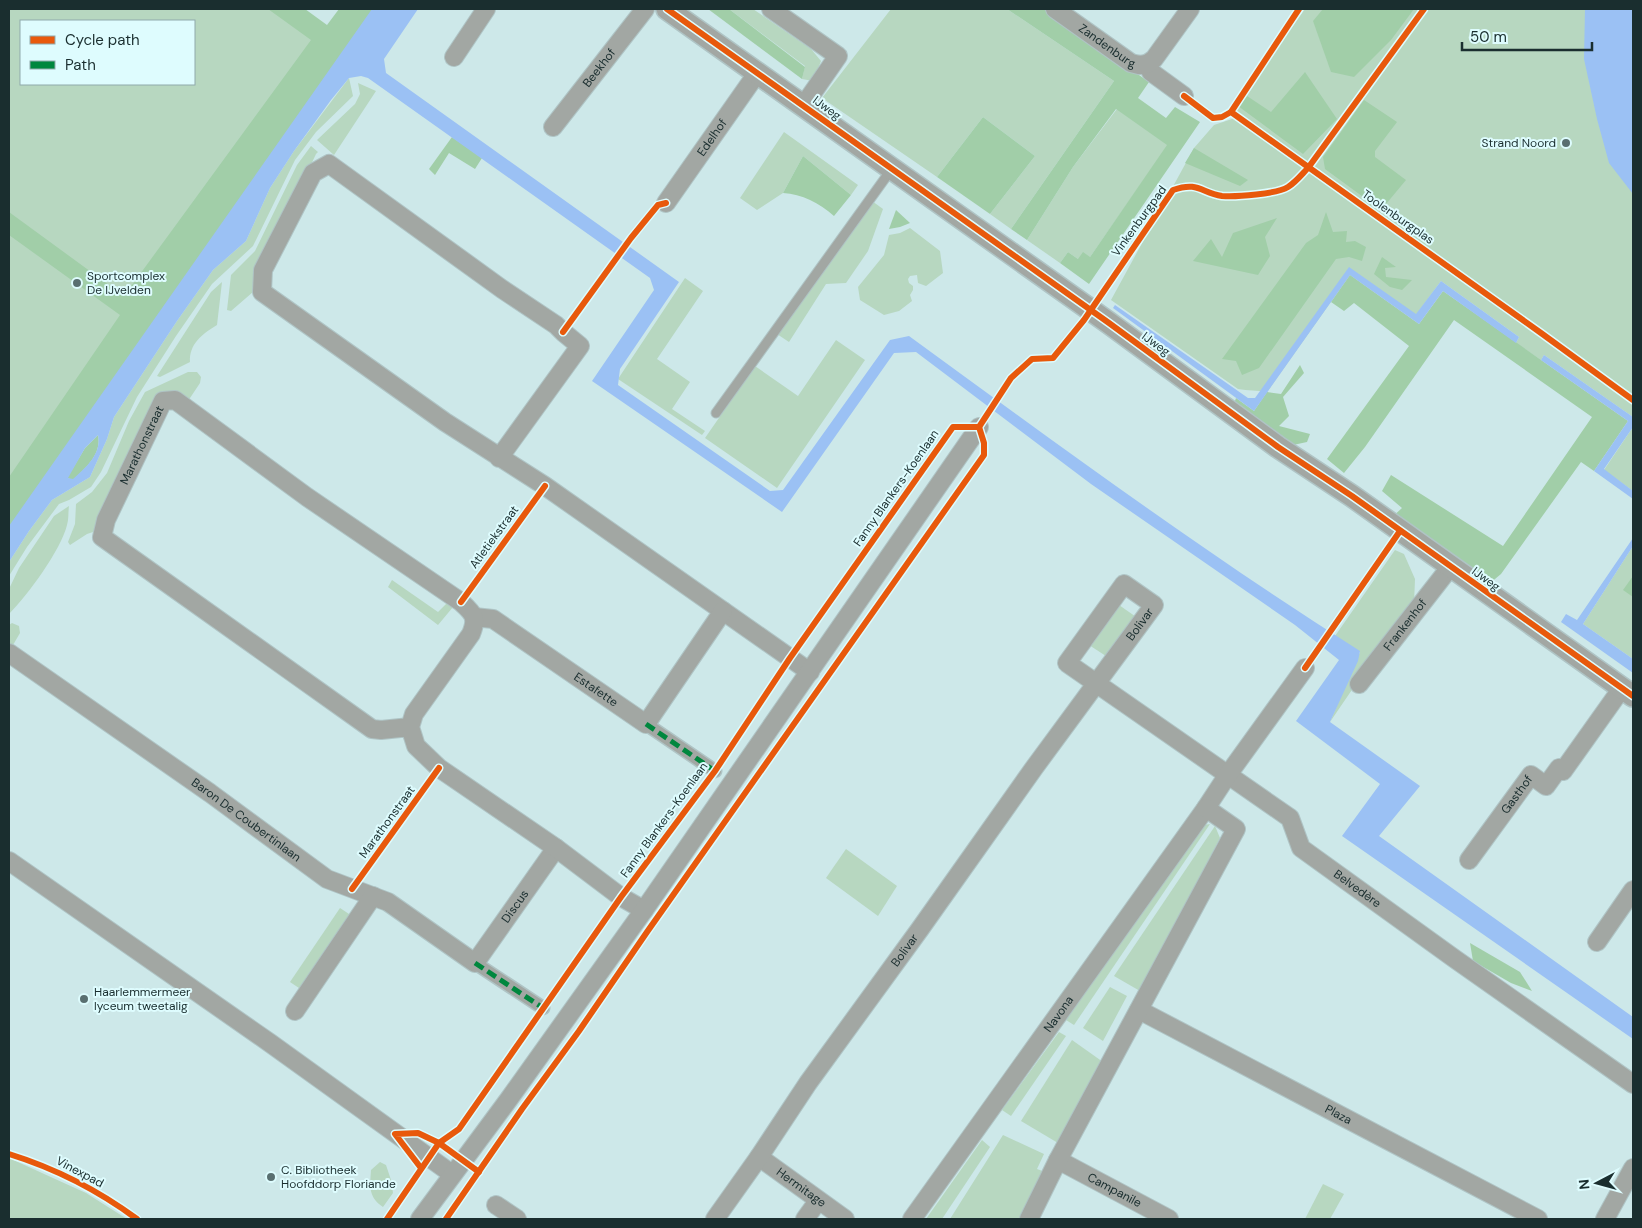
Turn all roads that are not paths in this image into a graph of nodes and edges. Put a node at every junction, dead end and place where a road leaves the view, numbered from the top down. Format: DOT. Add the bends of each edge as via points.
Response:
graph roads {
  1 [pos="486,9"];
  2 [pos="645,9"];
  3 [pos="667,9"];
  4 [pos="771,9"];
  5 [pos="1056,9"];
  6 [pos="1190,9"];
  7 [pos="454,57"];
  8 [pos="1146,64"];
  9 [pos="758,72"];
  10 [pos="1184,96"];
  11 [pos="804,105"];
  12 [pos="552,126"];
  13 [pos="891,170"];
  14 [pos="666,203"];
  15 [pos="716,413"];
  16 [pos="979,427"];
  17 [pos="499,458"];
  18 [pos="1451,566"];
  19 [pos="723,611"];
  20 [pos="474,617"];
  21 [pos="9,653"];
  22 [pos="1305,668"];
  23 [pos="810,672"];
  24 [pos="1096,684"];
  25 [pos="1360,684"];
  26 [pos="1628,692"];
  27 [pos="646,724"];
  28 [pos="410,727"];
  29 [pos="715,770"];
  30 [pos="1227,776"];
  31 [pos="1206,808"];
  32 [pos="556,848"];
  33 [pos="1470,860"];
  34 [pos="9,862"];
  35 [pos="1633,890"];
  36 [pos="373,896"];
  37 [pos="644,910"];
  38 [pos="1597,942"];
  39 [pos="475,963"];
  40 [pos="543,1008"];
  41 [pos="1139,1010"];
  42 [pos="295,1011"];
  43 [pos="1633,1084"];
  44 [pos="759,1157"];
  45 [pos="1058,1160"];
  46 [pos="1633,1168"];
  47 [pos="452,1174"];
  48 [pos="818,1202"];
  49 [pos="496,1205"];
  50 [pos="420,1219"];
  51 [pos="517,1219"];
  52 [pos="715,1219"];
  53 [pos="805,1219"];
  54 [pos="845,1219"];
  55 [pos="912,1219"];
  56 [pos="1029,1219"];
  57 [pos="1169,1219"];
  58 [pos="1538,1219"];
  59 [pos="1605,1219"];
  1 -- 7 [label="street"];
  2 -- 12 [label="street, Beekhof"];
  3 -- 9 [label="street, IJweg"];
  4 -- 11 [label="street" via="838,56"];
  5 -- 8 [label="street, Zandenburg" via="1132,63"];
  6 -- 8 [label="street" via="1154,59"];
  8 -- 10 [label="street, Zandenburg" via="1151,72"];
  9 -- 11 [label="street, IJweg"];
  9 -- 14 [label="street, Edelhof"];
  11 -- 13 [label="street, IJweg"];
  13 -- 15 [label="lane"];
  13 -- 18 [label="street, IJweg" via="1278,447"];
  16 -- 23 [label="street"];
  17 -- 17 [label="street" via="262,292 263,270 312,173 329,164 556,325 580,346"];
  17 -- 19 [label="street" via="545,486"];
  18 -- 25 [label="street, Frankenhof"];
  18 -- 26 [label="street, IJweg"];
  19 -- 23 [label="street"];
  19 -- 27 [label="street"];
  20 -- 27 [label="street, Estafette" via="494,619"];
  20 -- 28 [label="street" via="471,634 414,714"];
  20 -- 28 [label="street, Marathonstraat" via="461,602 307,497 176,400 163,401 106,520 102,537 372,729"];
  21 -- 36 [label="street, Baron De Coubertinlaan" via="210,792 327,879"];
  22 -- 30 [label="street, Navona"];
  23 -- 37 [label="street"];
  24 -- 24 [label="street, Bolivar" via="1067,663 1124,584 1154,605"];
  24 -- 30 [label="street, Belvedère"];
  24 -- 44 [label="street, Bolivar" via="808,1083"];
  26 -- 33 [label="street, Gasthof" via="1563,771 1559,768 1546,786 1531,775"];
  27 -- 29 [label="street, Estafette"];
  28 -- 32 [label="street" via="416,746 440,768"];
  30 -- 31 [label="street, Navona"];
  30 -- 43 [label="street, Belvedère" via="1290,818 1301,848"];
  31 -- 41 [label="street" via="1236,829"];
  31 -- 55 [label="street, Navona"];
  32 -- 37 [label="street"];
  32 -- 39 [label="street, Discus"];
  34 -- 47 [label="street"];
  35 -- 38 [label="street"];
  36 -- 39 [label="street" via="388,902"];
  36 -- 42 [label="street"];
  37 -- 47 [label="street" via="464,1162"];
  39 -- 40 [label="street"];
  41 -- 45 [label="street"];
  41 -- 58 [label="street, Plaza"];
  44 -- 48 [label="street, Hermitage"];
  44 -- 52 [label="street, Bolivar"];
  45 -- 56 [label="street"];
  45 -- 57 [label="street, Campanile"];
  46 -- 59 [label="street"];
  47 -- 50 [label="street"];
  48 -- 53 [label="street"];
  48 -- 54 [label="street, Hermitage"];
  49 -- 51 [label="street"];
}
